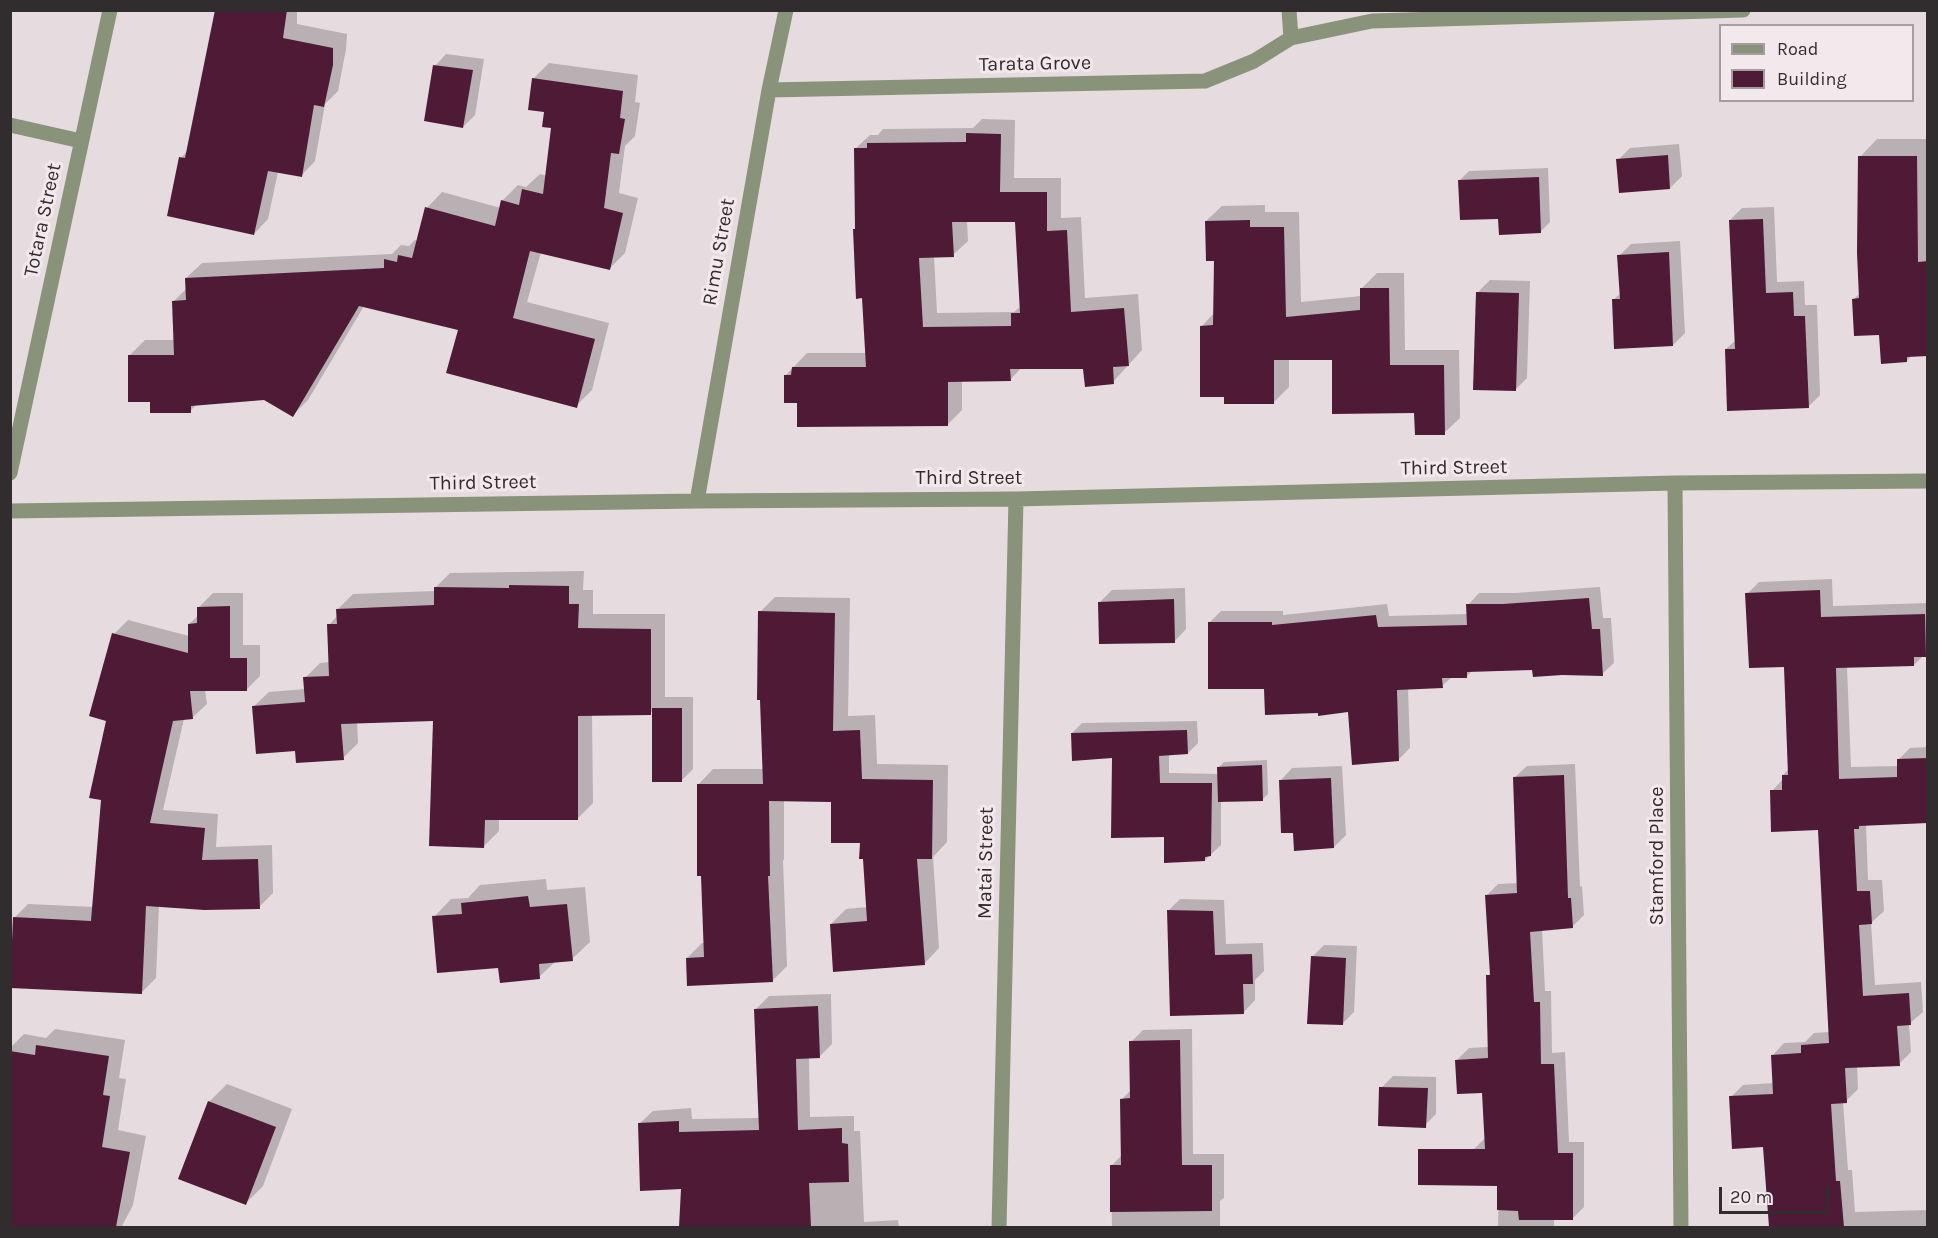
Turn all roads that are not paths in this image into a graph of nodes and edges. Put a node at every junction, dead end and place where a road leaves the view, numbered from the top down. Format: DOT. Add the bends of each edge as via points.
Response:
graph roads {
  1 [pos="110,10"];
  2 [pos="786,10"];
  3 [pos="1289,10"];
  4 [pos="1743,10"];
  5 [pos="1291,38"];
  6 [pos="769,90"];
  7 [pos="10,125"];
  8 [pos="81,141"];
  9 [pos="10,473"];
  10 [pos="1928,481"];
  11 [pos="1675,483"];
  12 [pos="1016,499"];
  13 [pos="697,501"];
  14 [pos="10,511"];
  15 [pos="999,1227"];
  16 [pos="1681,1227"];
  1 -- 8 [label="street, Totara Street"];
  2 -- 6 [label="street, Rimu Street"];
  3 -- 5 [label="street"];
  4 -- 5 [label="street, Tarata Grove" via="1372,21"];
  5 -- 6 [label="street, Tarata Grove" via="1254,61 1205,81"];
  6 -- 13 [label="street, Rimu Street"];
  7 -- 8 [label="street"];
  8 -- 9 [label="street, Totara Street"];
  10 -- 11 [label="street, Third Street"];
  11 -- 12 [label="street, Third Street"];
  11 -- 16 [label="street, Stamford Place"];
  12 -- 13 [label="street, Third Street"];
  12 -- 15 [label="street, Matai Street"];
  13 -- 14 [label="street, Third Street"];
}
